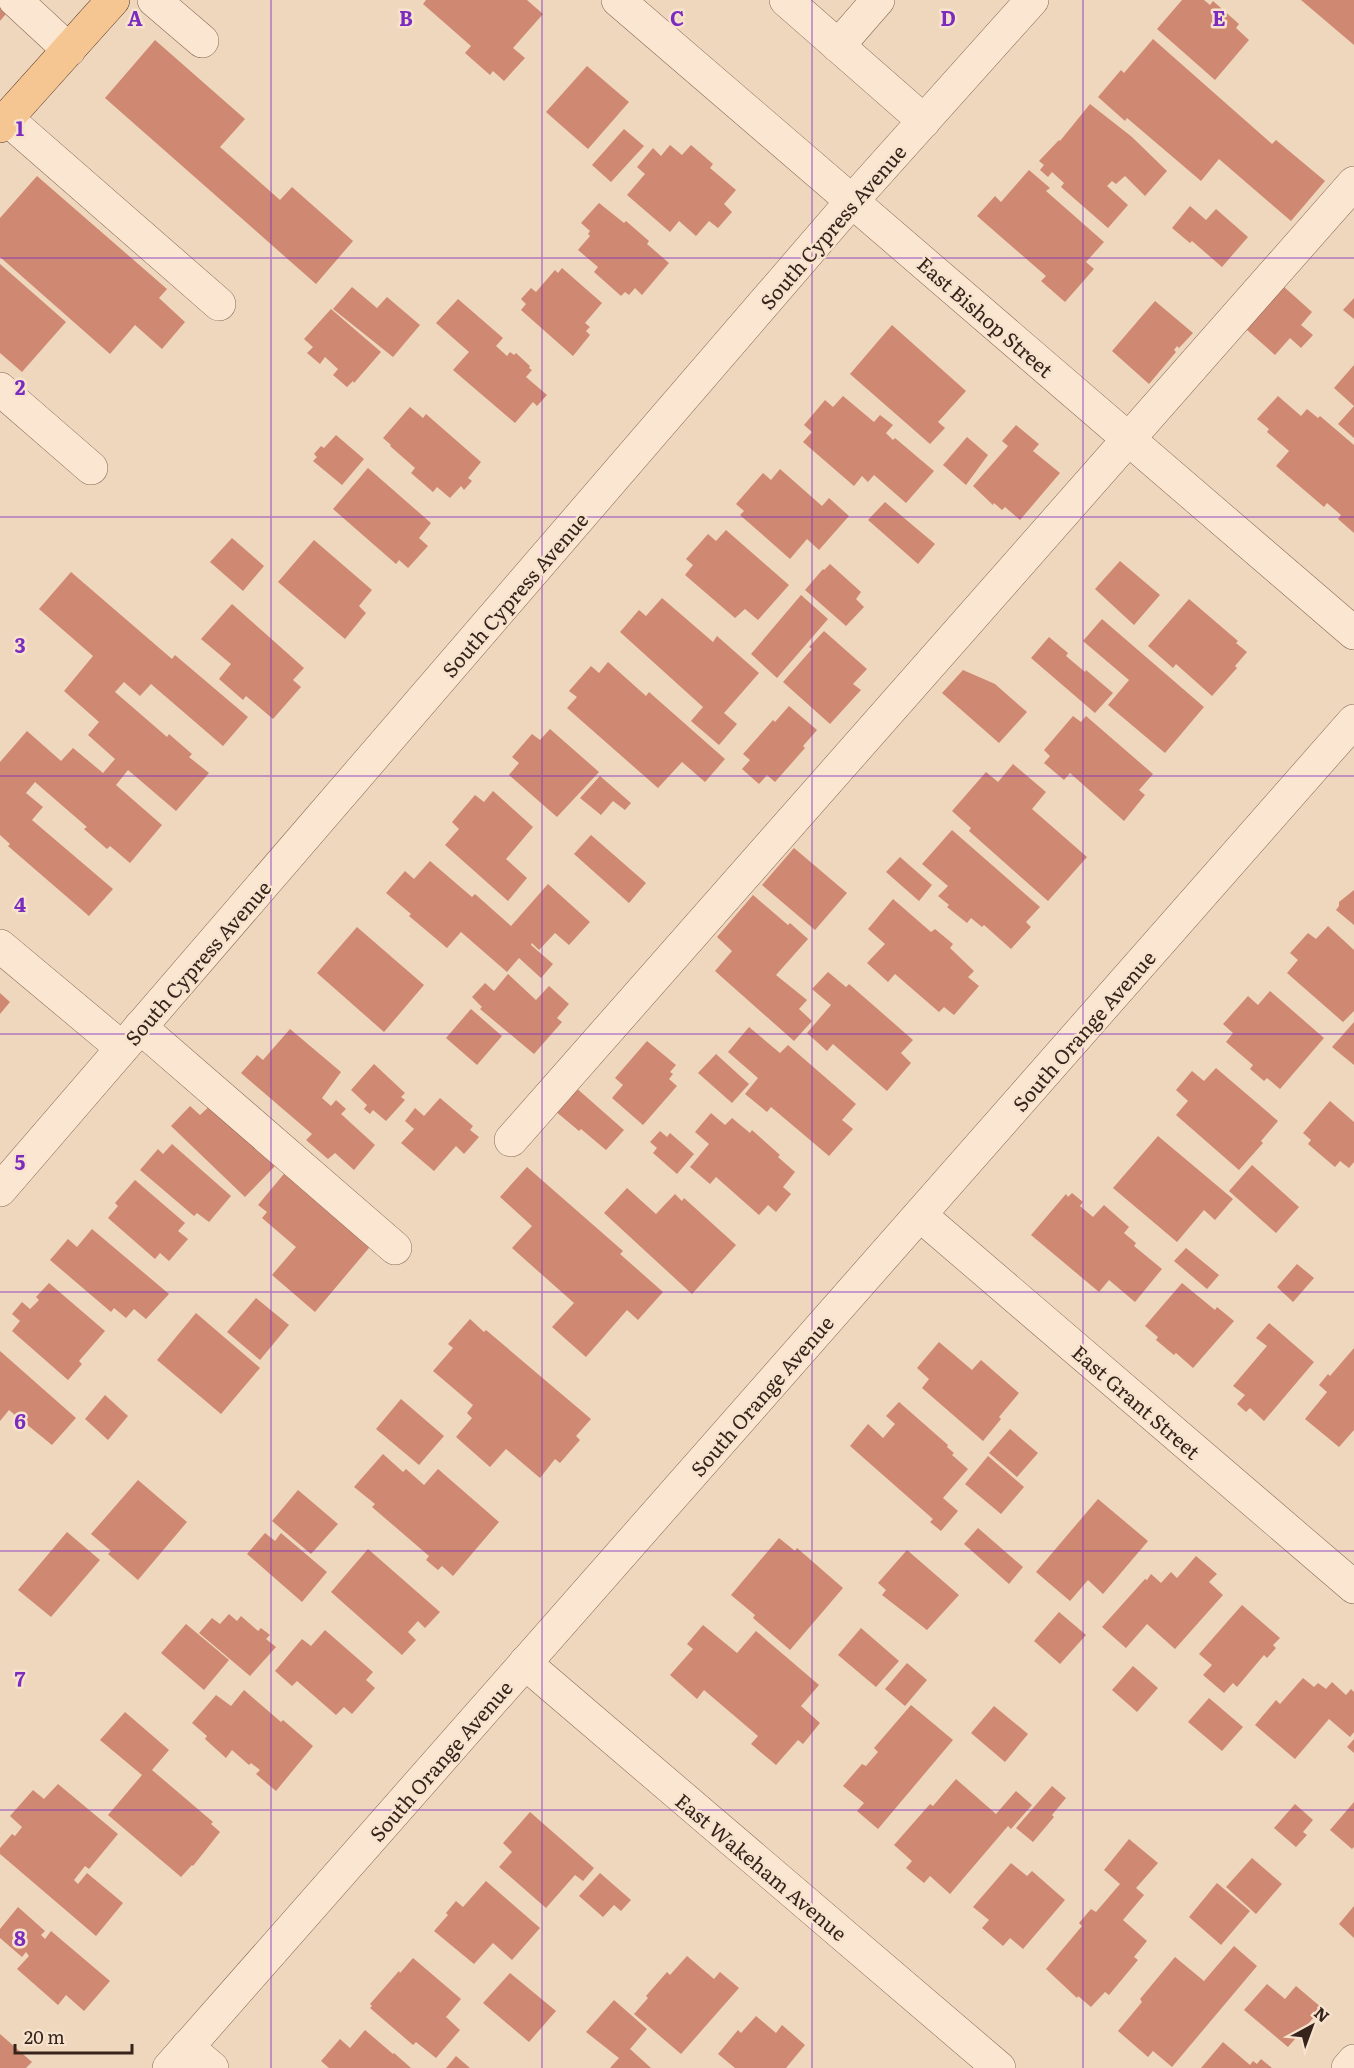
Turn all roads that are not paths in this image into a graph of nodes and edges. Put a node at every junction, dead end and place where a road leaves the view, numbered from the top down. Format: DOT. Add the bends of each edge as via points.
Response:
graph roads {
  1 [pos="15,0"];
  2 [pos="113,0"];
  3 [pos="153,0"];
  4 [pos="786,0"];
  5 [pos="878,0"];
  6 [pos="1032,0"];
  7 [pos="623,1"];
  8 [pos="202,41"];
  9 [pos="838,46"];
  10 [pos="69,50"];
  11 [pos="924,121"];
  12 [pos="3,123"];
  13 [pos="1354,183"];
  14 [pos="852,201"];
  15 [pos="219,304"];
  16 [pos="0,388"];
  17 [pos="1129,439"];
  18 [pos="91,468"];
  19 [pos="1354,633"];
  20 [pos="1354,721"];
  21 [pos="0,946"];
  22 [pos="131,1038"];
  23 [pos="512,1140"];
  24 [pos="0,1190"];
  25 [pos="920,1215"];
  26 [pos="395,1248"];
  27 [pos="1354,1587"];
  28 [pos="525,1663"];
  29 [pos="178,2057"];
  30 [pos="1354,2061"];
  31 [pos="212,2068"];
  32 [pos="999,2068"];
  33 [pos="1348,2068"];
  1 -- 10 [label="street"];
  2 -- 10 [label="main road"];
  3 -- 8 [label="street"];
  4 -- 9 [label="street"];
  5 -- 9 [label="street"];
  6 -- 11 [label="street, South Cypress Avenue"];
  7 -- 14 [label="street, East Bishop Street"];
  9 -- 11 [label="street"];
  10 -- 12 [label="main road"];
  11 -- 14 [label="street, South Cypress Avenue"];
  12 -- 15 [label="street"];
  13 -- 17 [label="street"];
  14 -- 17 [label="street, East Bishop Street"];
  14 -- 22 [label="street, South Cypress Avenue"];
  16 -- 18 [label="street"];
  17 -- 19 [label="street, East Bishop Street"];
  17 -- 23 [label="street"];
  20 -- 25 [label="street, South Orange Avenue"];
  21 -- 22 [label="street"];
  22 -- 24 [label="street, South Cypress Avenue"];
  22 -- 26 [label="street"];
  25 -- 27 [label="street, East Grant Street"];
  25 -- 28 [label="street, South Orange Avenue"];
  28 -- 29 [label="street, South Orange Avenue"];
  28 -- 32 [label="street, East Wakeham Avenue"];
  29 -- 31 [label="street"];
  30 -- 33 [label="street"];
}
